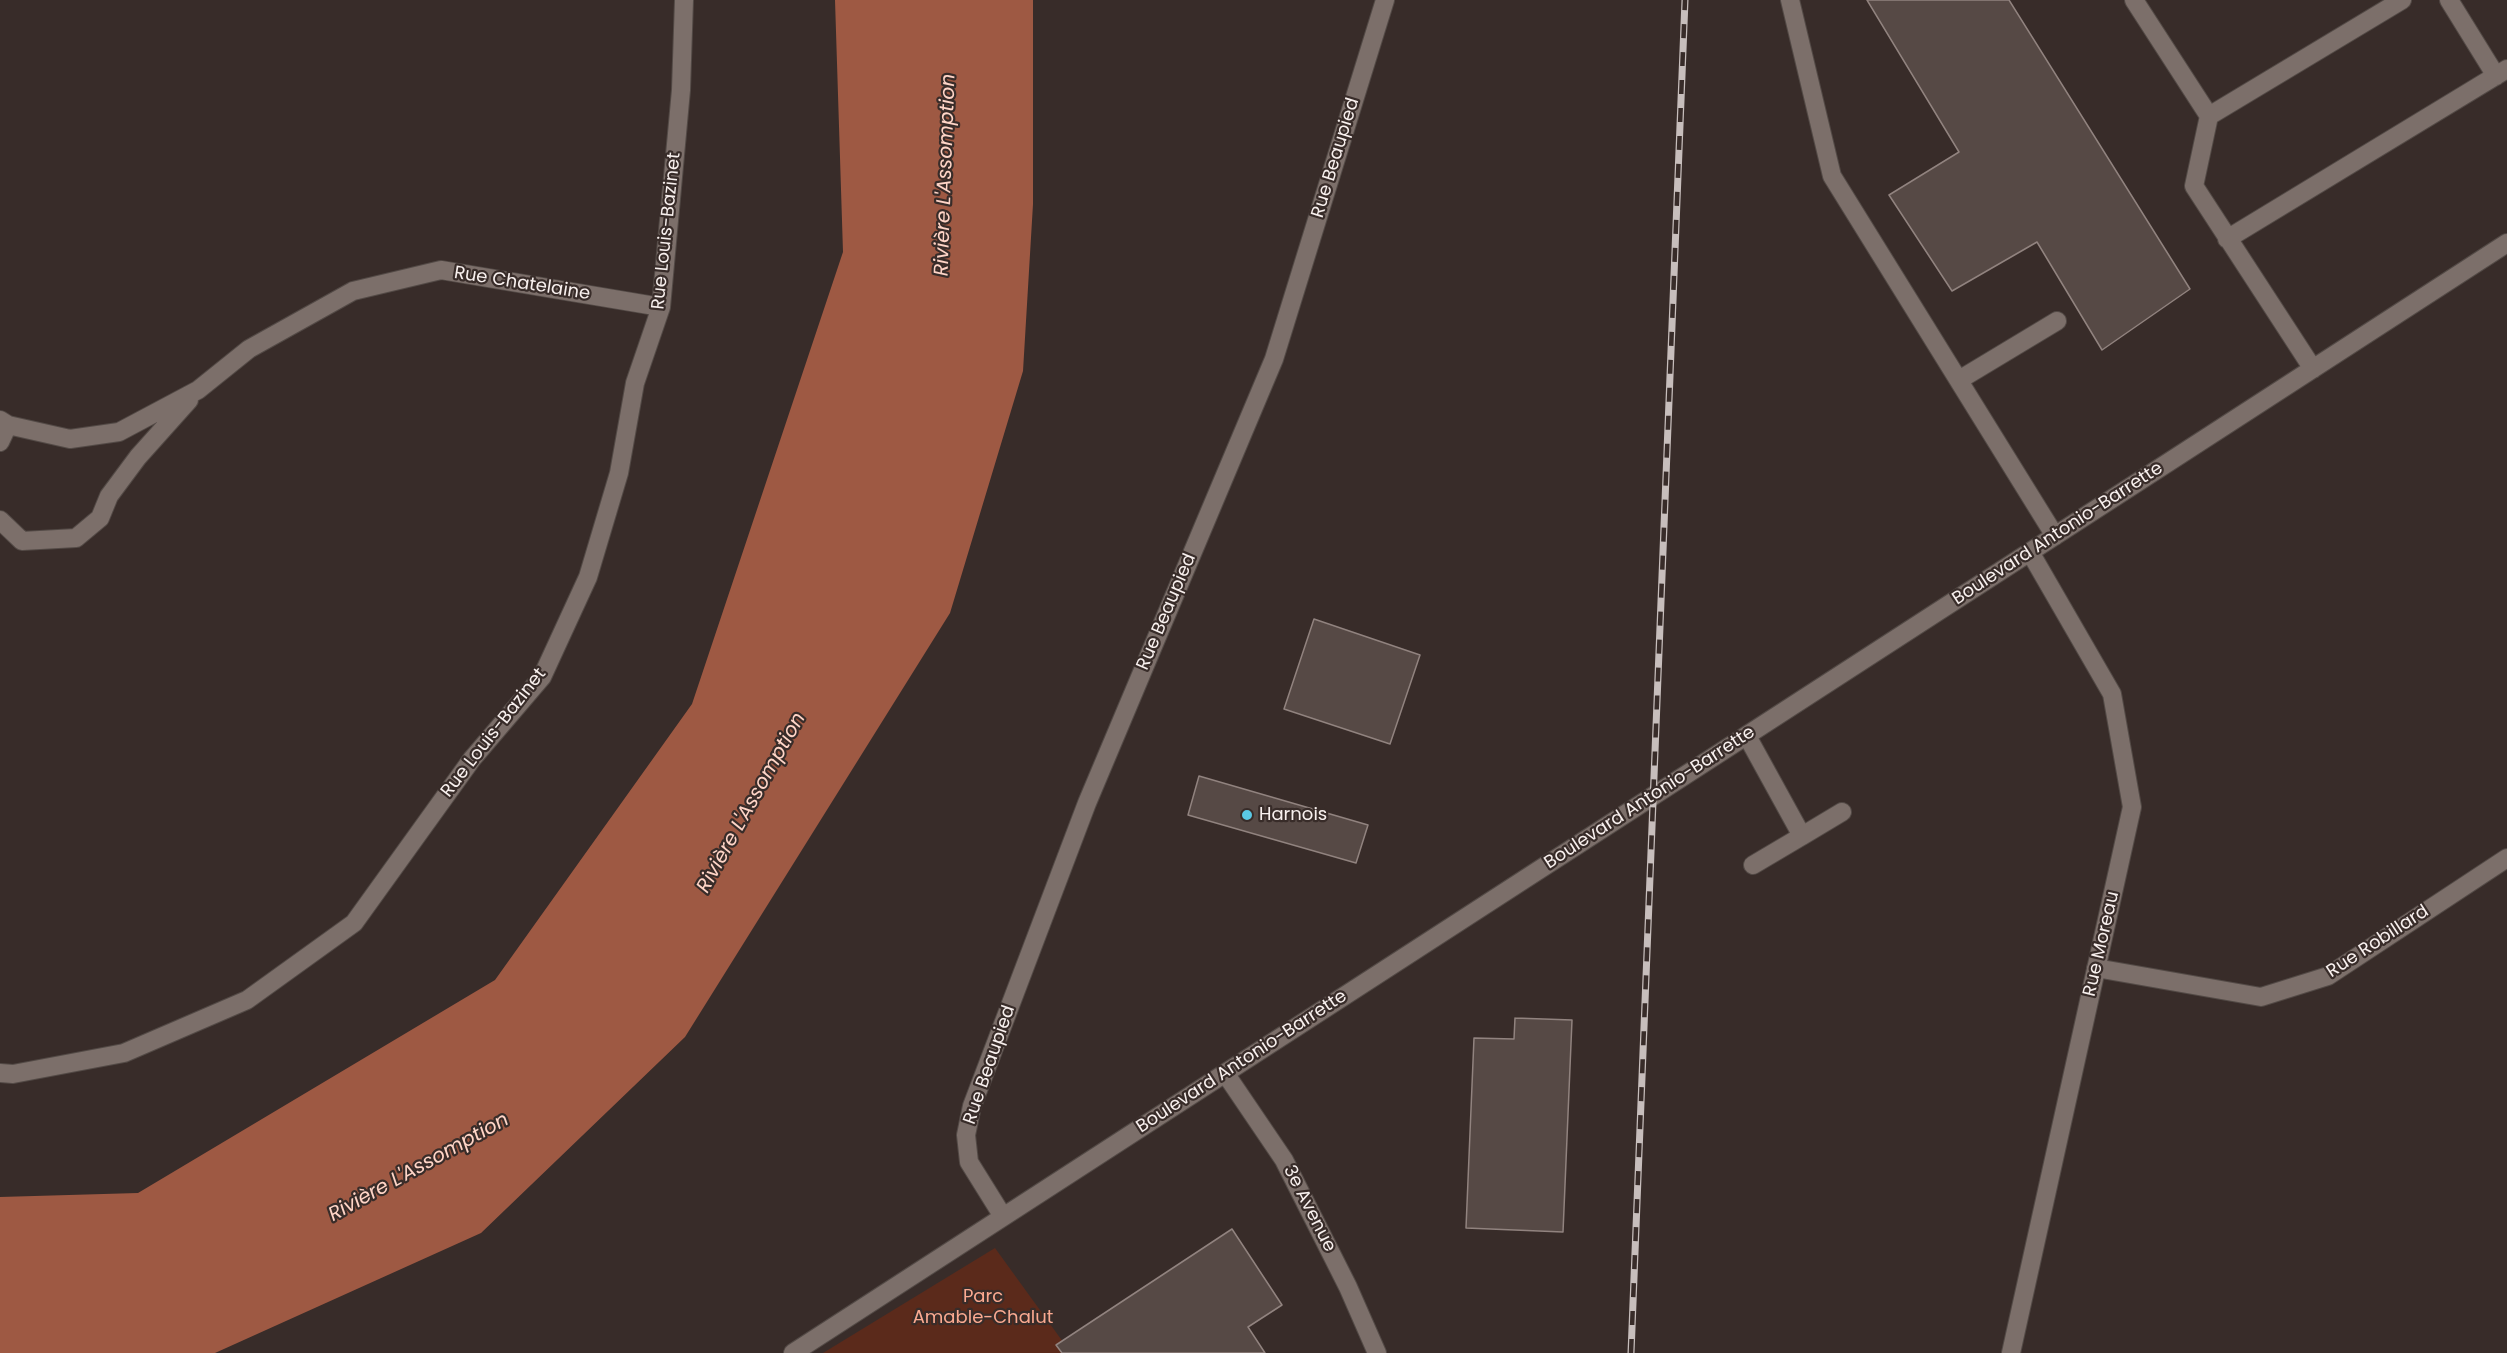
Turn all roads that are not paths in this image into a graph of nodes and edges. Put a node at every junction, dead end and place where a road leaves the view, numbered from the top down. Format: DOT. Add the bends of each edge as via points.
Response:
graph roads {
  1 [pos="684,0"];
  2 [pos="1385,0"];
  3 [pos="1790,0"];
  4 [pos="2134,0"];
  5 [pos="2402,0"];
  6 [pos="2449,0"];
  7 [pos="2501,72"];
  8 [pos="2209,116"];
  9 [pos="2227,239"];
  10 [pos="2507,243"];
  11 [pos="661,307"];
  12 [pos="2057,321"];
  13 [pos="2313,369"];
  14 [pos="1959,380"];
  15 [pos="198,390"];
  16 [pos="4,422"];
  17 [pos="0,442"];
  18 [pos="0,520"];
  19 [pos="2055,536"];
  20 [pos="2030,552"];
  21 [pos="1747,736"];
  22 [pos="1842,812"];
  23 [pos="1802,836"];
  24 [pos="2507,858"];
  25 [pos="1753,865"];
  26 [pos="2096,968"];
  27 [pos="0,1073"];
  28 [pos="1225,1073"];
  29 [pos="1002,1215"];
  30 [pos="793,1353"];
  31 [pos="1377,1353"];
  32 [pos="2011,1353"];
  1 -- 11 [label="street, Rue Louis-Bazinet" via="681,90"];
  2 -- 29 [label="street, Rue Beaupied" via="1274,359 1087,802 972,1106 966,1135 969,1162"];
  3 -- 14 [label="street" via="1832,176"];
  4 -- 8 [label="street"];
  5 -- 8 [label="street"];
  6 -- 7 [label="street"];
  7 -- 9 [label="street"];
  8 -- 9 [label="street" via="2194,186"];
  9 -- 13 [label="street"];
  10 -- 13 [label="street, Boulevard Antonio-Barrette"];
  11 -- 15 [label="street, Rue Chatelaine" via="441,270 353,291 249,349"];
  11 -- 27 [label="street, Rue Louis-Bazinet" via="635,383 619,473 588,577 542,677 472,759 354,923 247,1000 124,1053 13,1074"];
  12 -- 14 [label="street"];
  13 -- 19 [label="street, Boulevard Antonio-Barrette"];
  14 -- 19 [label="street"];
  15 -- 16 [label="street, Rue Chatelaine" via="119,432 70,439"];
  15 -- 18 [label="street, Rue Chatelaine" via="138,457 109,496 100,518 76,538 22,542"];
  16 -- 17 [label="street, Rue Chatelaine"];
  19 -- 20 [label="street, Boulevard Antonio-Barrette"];
  20 -- 21 [label="street, Boulevard Antonio-Barrette"];
  20 -- 26 [label="street, Rue Moreau" via="2112,694 2132,807"];
  21 -- 23 [label="street"];
  21 -- 28 [label="street, Boulevard Antonio-Barrette"];
  22 -- 23 [label="street"];
  23 -- 25 [label="street"];
  24 -- 26 [label="street, Rue Robillard" via="2328,976 2260,997"];
  26 -- 32 [label="street, Rue Moreau"];
  28 -- 29 [label="street, Boulevard Antonio-Barrette"];
  28 -- 31 [label="street, 3e Avenue" via="1284,1160"];
  29 -- 30 [label="street, Boulevard Antonio-Barrette"];
}
